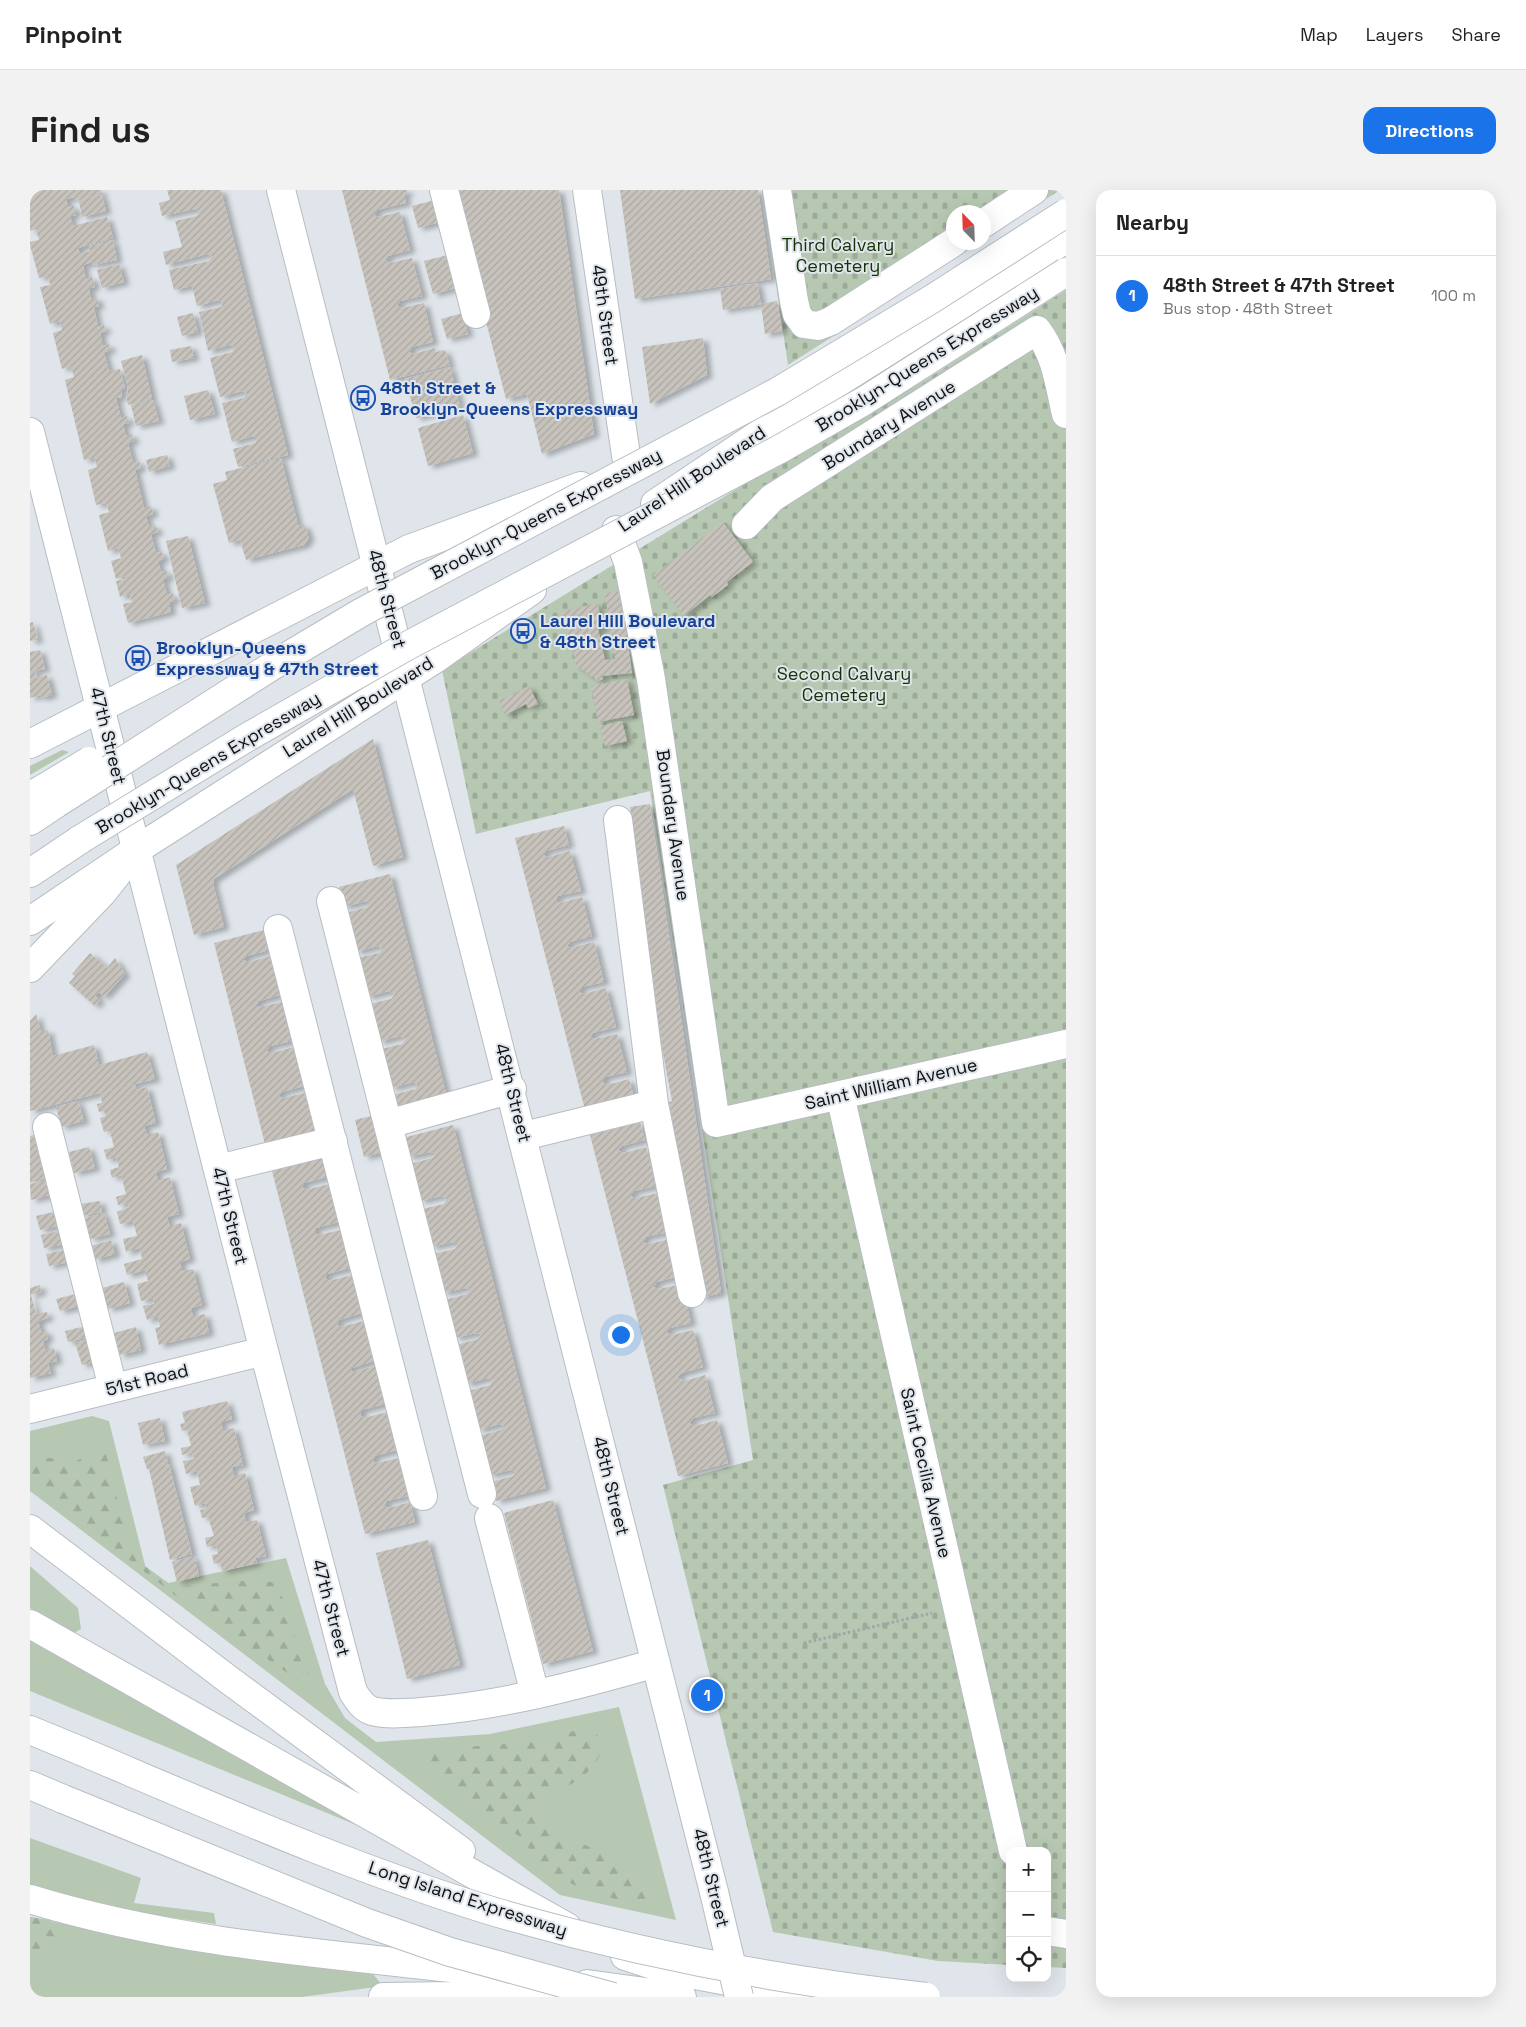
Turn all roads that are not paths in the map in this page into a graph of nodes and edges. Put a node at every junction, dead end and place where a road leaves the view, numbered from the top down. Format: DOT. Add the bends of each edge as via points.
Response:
graph roads {
  1 [pos="281,190"];
  2 [pos="444,190"];
  3 [pos="587,190"];
  4 [pos="777,190"];
  5 [pos="1034,190"];
  6 [pos="1066,213"];
  7 [pos="991,218"];
  8 [pos="1066,239"];
  9 [pos="946,247"];
  10 [pos="1066,272"];
  11 [pos="476,314"];
  12 [pos="807,402"];
  13 [pos="1066,414"];
  14 [pos="30,432"];
  15 [pos="628,469"];
  16 [pos="746,525"];
  17 [pos="616,530"];
  18 [pos="378,565"];
  19 [pos="407,676"];
  20 [pos="101,708"];
  21 [pos="30,744"];
  22 [pos="44,795"];
  23 [pos="618,820"];
  24 [pos="30,821"];
  25 [pos="136,850"];
  26 [pos="30,873"];
  27 [pos="331,900"];
  28 [pos="30,921"];
  29 [pos="278,929"];
  30 [pos="30,968"];
  31 [pos="1066,1044"];
  32 [pos="512,1089"];
  33 [pos="840,1095"];
  34 [pos="654,1104"];
  35 [pos="716,1123"];
  36 [pos="388,1124"];
  37 [pos="47,1126"];
  38 [pos="524,1136"];
  39 [pos="333,1141"];
  40 [pos="218,1170"];
  41 [pos="692,1293"];
  42 [pos="264,1351"];
  43 [pos="113,1388"];
  44 [pos="30,1409"];
  45 [pos="424,1496"];
  46 [pos="30,1529"];
  47 [pos="30,1624"];
  48 [pos="656,1663"];
  49 [pos="535,1694"];
  50 [pos="30,1730"];
  51 [pos="30,1786"];
  52 [pos="1012,1847"];
  53 [pos="30,1899"];
  54 [pos="540,1912"];
  55 [pos="1051,1932"];
  56 [pos="1066,1934"];
  57 [pos="674,1995"];
  58 [pos="384,1997"];
  59 [pos="613,1997"];
  60 [pos="739,1997"];
  61 [pos="813,1997"];
  62 [pos="926,1997"];
  1 -- 18 [label="main road, 48th Street"];
  2 -- 11 [label="main road"];
  3 -- 15 [label="main road, 49th Street"];
  4 -- 9 [label="main road" via="794,301 804,324 818,326 831,321"];
  5 -- 7 [label="main road"];
  6 -- 22 [label="main road, Brooklyn-Queens Expressway, bridge" via="932,299 777,392 436,572 283,660 93,759"];
  8 -- 12 [label="main road, Laurel Hill Boulevard"];
  10 -- 26 [label="main road, Brooklyn-Queens Expressway, bridge" via="855,406 780,449 399,650 246,738"];
  12 -- 15 [label="main road, Laurel Hill Boulevard"];
  12 -- 17 [label="main road, Laurel Hill Boulevard"];
  13 -- 16 [label="main road, Boundary Avenue" via="1054,360 1037,330 772,498"];
  14 -- 20 [label="main road, 47th Street"];
  15 -- 18 [label="main road, Laurel Hill Boulevard" via="409,549"];
  17 -- 19 [label="main road, Laurel Hill Boulevard"];
  17 -- 35 [label="main road, Boundary Avenue" via="628,562 651,679"];
  18 -- 19 [label="main road, 48th Street"];
  18 -- 20 [label="main road"];
  19 -- 25 [label="main road, Laurel Hill Boulevard"];
  19 -- 32 [label="main road, 48th Street"];
  20 -- 21 [label="main road"];
  20 -- 25 [label="main road, 47th Street"];
  22 -- 24 [label="main road"];
  23 -- 34 [label="main road"];
  25 -- 28 [label="main road"];
  25 -- 30 [label="main road, Laurel Hill Boulevard" via="102,893"];
  25 -- 40 [label="main road, 47th Street"];
  27 -- 36 [label="main road"];
  29 -- 39 [label="main road"];
  31 -- 33 [label="main road, Saint William Avenue"];
  32 -- 36 [label="main road"];
  32 -- 38 [label="main road, 48th Street"];
  33 -- 35 [label="main road, Saint William Avenue"];
  33 -- 52 [label="main road, Saint Cecilia Avenue"];
  34 -- 38 [label="main road"];
  34 -- 41 [label="main road"];
  36 -- 49 [label="main road"];
  37 -- 43 [label="main road"];
  38 -- 48 [label="main road, 48th Street"];
  39 -- 40 [label="main road"];
  39 -- 45 [label="main road"];
  40 -- 42 [label="main road, 47th Street"];
  42 -- 43 [label="main road, 51st Road"];
  42 -- 49 [label="main road, 47th Street" via="350,1684 358,1700 372,1711 410,1713 483,1705"];
  43 -- 44 [label="main road, 51st Road"];
  46 -- 54 [label="main road"];
  47 -- 54 [label="main road"];
  48 -- 49 [label="main road, 47th Street"];
  48 -- 60 [label="main road, 48th Street, bridge"];
  50 -- 62 [label="main road, Long Island Expressway, bridge" via="317,1850 494,1911 696,1961 840,1987"];
  51 -- 59 [label="main road, bridge" via="367,1923 450,1952"];
  53 -- 57 [label="main road" via="103,1918 200,1937"];
  54 -- 61 [label="main road" via="605,1948 649,1965"];
  55 -- 56 [label="main road"];
  57 -- 58 [label="main road" via="437,1994"];
}
